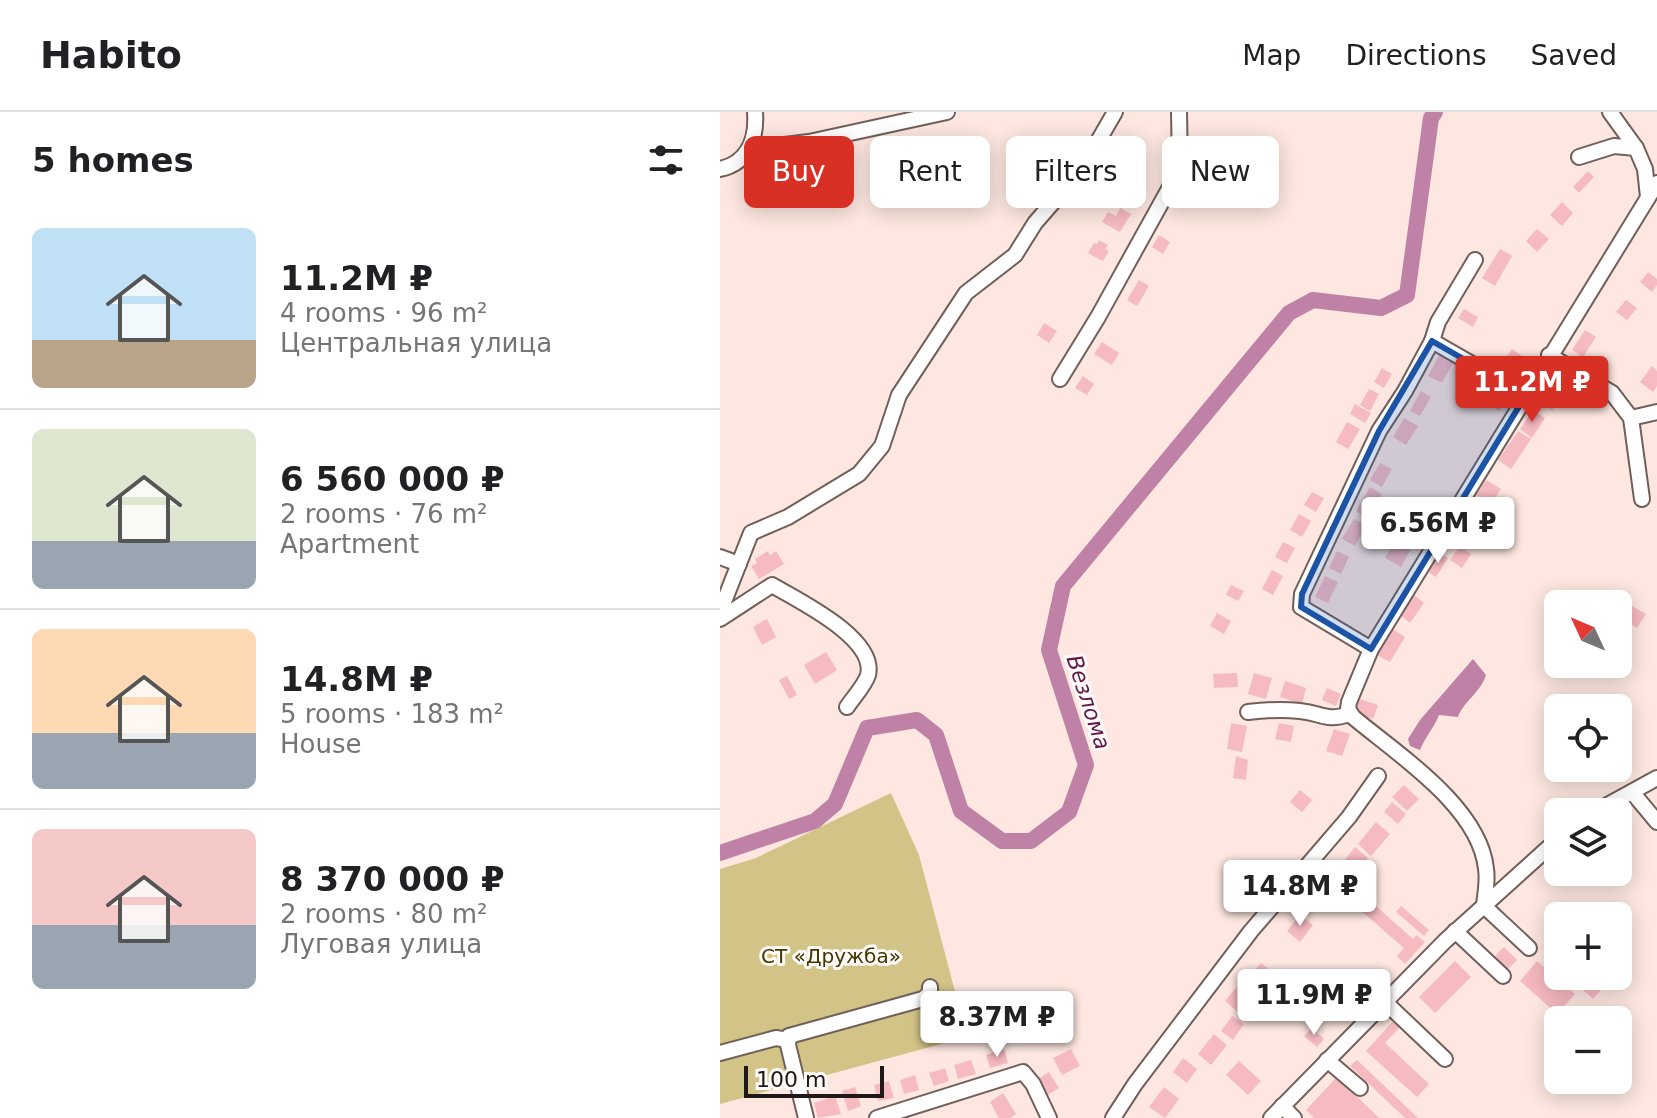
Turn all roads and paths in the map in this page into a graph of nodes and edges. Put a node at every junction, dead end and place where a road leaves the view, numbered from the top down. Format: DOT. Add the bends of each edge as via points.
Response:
graph roads {
  1 [pos="755,112"];
  2 [pos="947,112"];
  3 [pos="1115,112"];
  4 [pos="1179,112"];
  5 [pos="1610,112"];
  6 [pos="752,136"];
  7 [pos="837,136"];
  8 [pos="1636,148"];
  9 [pos="744,155"];
  10 [pos="1579,157"];
  11 [pos="720,169"];
  12 [pos="1657,183"];
  13 [pos="1648,197"];
  14 [pos="1475,260"];
  15 [pos="1432,341"];
  16 [pos="1549,355"];
  17 [pos="1060,379"];
  18 [pos="1526,395"];
  19 [pos="1657,412"];
  20 [pos="1631,418"];
  21 [pos="1642,499"];
  22 [pos="720,557"];
  23 [pos="736,571"];
  24 [pos="750,598"];
  25 [pos="720,612"];
  26 [pos="720,619"];
  27 [pos="1371,649"];
  28 [pos="847,707"];
  29 [pos="1248,712"];
  30 [pos="1350,714"];
  31 [pos="1378,776"];
  32 [pos="1657,778"];
  33 [pos="1632,792"];
  34 [pos="1621,798"];
  35 [pos="1657,822"];
  36 [pos="1544,852"];
  37 [pos="1484,906"];
  38 [pos="1455,931"];
  39 [pos="1529,948"];
  40 [pos="1503,976"];
  41 [pos="930,987"];
  42 [pos="1384,1001"];
  43 [pos="788,1040"];
  44 [pos="720,1053"];
  45 [pos="1445,1059"];
  46 [pos="1327,1060"];
  47 [pos="1360,1088"];
  48 [pos="1282,1106"];
  49 [pos="806,1118"];
  50 [pos="877,1118"];
  51 [pos="1049,1118"];
  52 [pos="1113,1118"];
  53 [pos="1271,1118"];
  54 [pos="1294,1118"];
  1 -- 6 [label="street"];
  2 -- 7 [label="street"];
  3 -- 23 [label="street" via="1082,169 1015,255 966,293 899,395 882,446 859,474 751,533"];
  4 -- 17 [label="street" via="1180,169"];
  5 -- 8 [label="street"];
  8 -- 10 [label="street" via="1614,146"];
  8 -- 13 [label="street"];
  9 -- 11 [label="street" via="735,166"];
  12 -- 13 [label="street"];
  13 -- 16 [label="street"];
  14 -- 15 [label="street"];
  15 -- 18 [label="street"];
  15 -- 27 [label="street" via="1379,431 1302,594 1301,607"];
  16 -- 18 [label="street"];
  16 -- 20 [label="street" via="1612,393"];
  18 -- 27 [label="street"];
  19 -- 20 [label="street"];
  20 -- 21 [label="street"];
  22 -- 23 [label="street"];
  23 -- 24 [label="street" via="735,587"];
  23 -- 25 [label="street"];
  24 -- 26 [label="street"];
  24 -- 28 [label="street" via="772,585 841,625 867,659 868,676"];
  27 -- 30 [label="street" via="1349,702"];
  29 -- 30 [label="street" via="1299,711 1326,718"];
  30 -- 37 [label="street" via="1436,786 1472,830 1486,868"];
  31 -- 52 [label="street" via="1251,931"];
  32 -- 33 [label="street"];
  33 -- 34 [label="street"];
  33 -- 35 [label="street"];
  36 -- 37 [label="street"];
  37 -- 38 [label="street"];
  37 -- 39 [label="street"];
  38 -- 40 [label="street"];
  38 -- 42 [label="street"];
  41 -- 43 [label="street" via="923,999 792,1034"];
  42 -- 45 [label="street"];
  42 -- 46 [label="street"];
  43 -- 44 [label="street" via="776,1038"];
  43 -- 49 [label="street"];
  46 -- 47 [label="street"];
  46 -- 48 [label="street"];
  48 -- 53 [label="street"];
  48 -- 54 [label="street"];
  50 -- 51 [label="street" via="1023,1072"];
}
